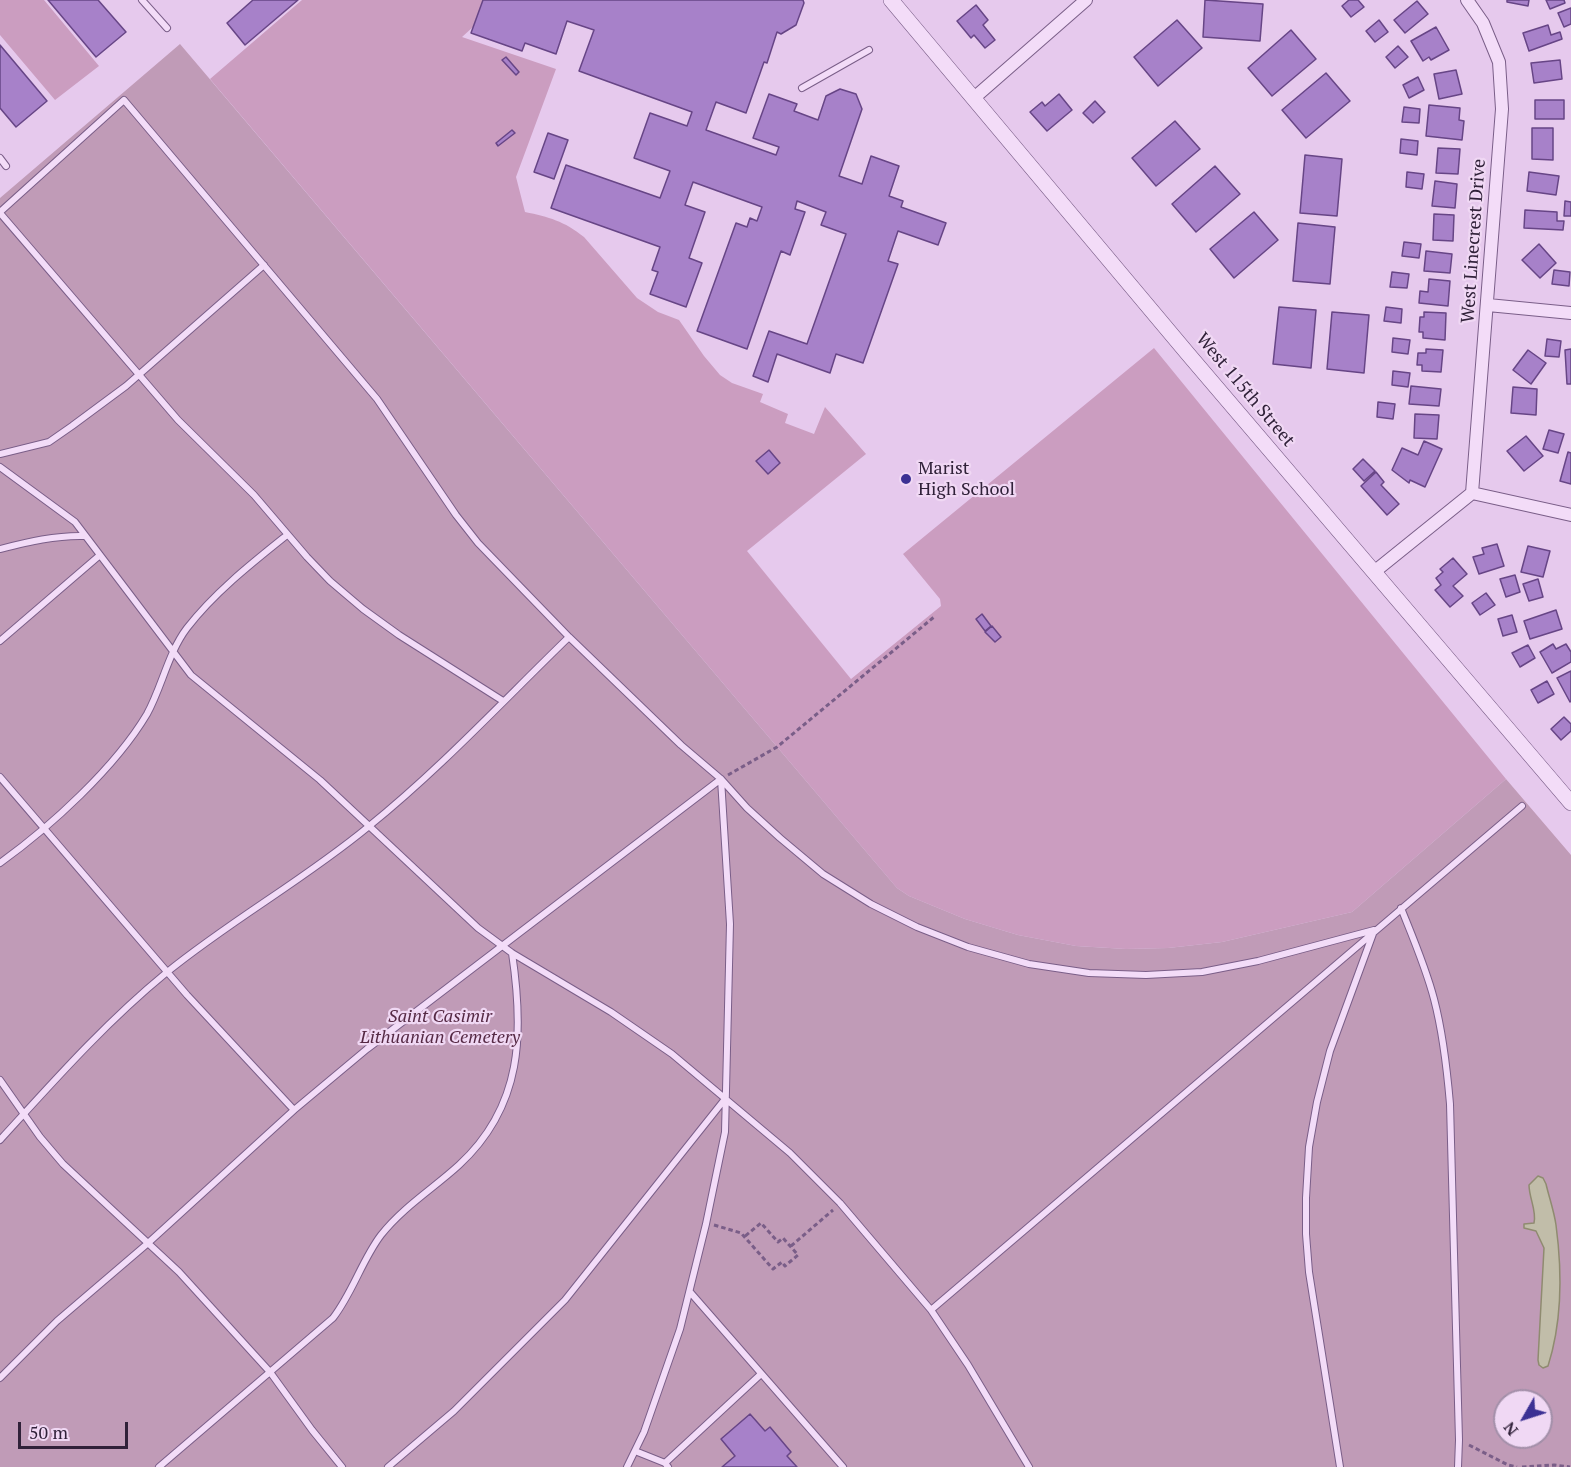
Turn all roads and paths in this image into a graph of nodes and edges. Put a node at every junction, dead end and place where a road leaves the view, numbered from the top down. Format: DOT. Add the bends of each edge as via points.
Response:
graph roads {
  1 [pos="142,0"];
  2 [pos="891,0"];
  3 [pos="1086,0"];
  4 [pos="1467,0"];
  5 [pos="166,28"];
  6 [pos="869,50"];
  7 [pos="802,88"];
  8 [pos="974,98"];
  9 [pos="0,158"];
  10 [pos="6,166"];
  11 [pos="0,213"];
  12 [pos="264,265"];
  13 [pos="1488,305"];
  14 [pos="1571,313"];
  15 [pos="139,374"];
  16 [pos="0,454"];
  17 [pos="0,467"];
  18 [pos="1472,493"];
  19 [pos="1571,515"];
  20 [pos="287,534"];
  21 [pos="85,536"];
  22 [pos="0,549"];
  23 [pos="100,555"];
  24 [pos="1374,572"];
  25 [pos="934,617"];
  26 [pos="569,637"];
  27 [pos="0,641"];
  28 [pos="174,652"];
  29 [pos="503,700"];
  30 [pos="0,777"];
  31 [pos="721,779"];
  32 [pos="1571,803"];
  33 [pos="1522,806"];
  34 [pos="369,826"];
  35 [pos="43,829"];
  36 [pos="0,863"];
  37 [pos="1401,908"];
  38 [pos="1374,930"];
  39 [pos="502,946"];
  40 [pos="512,953"];
  41 [pos="168,972"];
  42 [pos="0,1080"];
  43 [pos="726,1098"];
  44 [pos="294,1110"];
  45 [pos="24,1114"];
  46 [pos="0,1140"];
  47 [pos="840,1203"];
  48 [pos="706,1224"];
  49 [pos="744,1237"];
  50 [pos="147,1244"];
  51 [pos="791,1246"];
  52 [pos="690,1292"];
  53 [pos="931,1310"];
  54 [pos="270,1372"];
  55 [pos="761,1374"];
  56 [pos="0,1378"];
  57 [pos="1460,1440"];
  58 [pos="635,1451"];
  59 [pos="666,1465"];
  60 [pos="159,1467"];
  61 [pos="342,1467"];
  62 [pos="388,1467"];
  63 [pos="627,1467"];
  64 [pos="843,1467"];
  65 [pos="1029,1467"];
  66 [pos="1340,1467"];
  67 [pos="1458,1467"];
  68 [pos="1517,1467"];
  69 [pos="1522,1467"];
  70 [pos="1570,1467"];
  1 -- 5 [label="lane"];
  2 -- 8 [label="street, West 115th Street"];
  3 -- 8 [label="street"];
  4 -- 13 [label="street, West Linecrest Drive" via="1483,23 1499,62 1502,110"];
  6 -- 7 [label="lane"];
  8 -- 24 [label="street, West 115th Street"];
  9 -- 10 [label="lane"];
  11 -- 12 [label="lane" via="124,100"];
  11 -- 15 [label="lane"];
  12 -- 15 [label="lane"];
  12 -- 26 [label="lane" via="377,399 478,543"];
  13 -- 14 [label="street"];
  13 -- 18 [label="street, West Linecrest Drive"];
  15 -- 16 [label="lane" via="49,442"];
  15 -- 20 [label="lane"];
  17 -- 21 [label="lane" via="75,522"];
  18 -- 19 [label="street"];
  18 -- 24 [label="street"];
  20 -- 28 [label="lane" via="202,610 185,630"];
  20 -- 29 [label="lane" via="330,581 363,609"];
  21 -- 22 [label="lane" via="41,539"];
  21 -- 23 [label="lane"];
  23 -- 27 [label="lane"];
  23 -- 28 [label="lane"];
  24 -- 32 [label="street, West 115th Street"];
  25 -- 31 [label="path" via="777,747"];
  26 -- 29 [label="lane"];
  26 -- 31 [label="lane"];
  28 -- 34 [label="lane" via="191,675 320,780"];
  28 -- 35 [label="lane" via="161,687 132,738"];
  29 -- 34 [label="lane" via="405,797"];
  30 -- 35 [label="lane"];
  31 -- 38 [label="lane" via="747,808 823,874 871,904 968,947 1029,964 1089,973 1203,972"];
  31 -- 39 [label="lane"];
  31 -- 43 [label="lane" via="730,924"];
  33 -- 37 [label="lane"];
  34 -- 39 [label="lane"];
  34 -- 41 [label="lane"];
  35 -- 36 [label="lane"];
  35 -- 41 [label="lane"];
  37 -- 38 [label="lane"];
  37 -- 57 [label="lane" via="1434,1000 1446,1063"];
  38 -- 53 [label="lane"];
  38 -- 66 [label="lane" via="1330,1051 1309,1148 1309,1272"];
  39 -- 40 [label="lane"];
  39 -- 44 [label="lane"];
  40 -- 43 [label="lane" via="611,1012"];
  40 -- 54 [label="lane" via="518,993 516,1056 513,1078 497,1120 458,1166 381,1236 333,1318"];
  41 -- 44 [label="lane"];
  41 -- 45 [label="lane" via="103,1029"];
  42 -- 45 [label="lane"];
  43 -- 47 [label="lane"];
  43 -- 48 [label="lane" via="725,1132"];
  43 -- 62 [label="lane" via="565,1300 454,1411"];
  44 -- 50 [label="lane"];
  45 -- 46 [label="lane"];
  45 -- 50 [label="lane" via="63,1164"];
  47 -- 51 [label="path"];
  47 -- 53 [label="lane"];
  48 -- 49 [label="path"];
  48 -- 52 [label="lane"];
  49 -- 51 [label="path" via="761,1222 778,1242 783,1238"];
  49 -- 51 [label="path" via="772,1269 782,1262 785,1266 798,1255"];
  50 -- 54 [label="lane" via="179,1272"];
  50 -- 56 [label="lane" via="57,1321"];
  52 -- 55 [label="lane"];
  52 -- 58 [label="lane"];
  53 -- 65 [label="lane"];
  54 -- 60 [label="lane"];
  54 -- 61 [label="lane"];
  55 -- 59 [label="lane"];
  55 -- 64 [label="lane"];
  57 -- 67 [label="lane"];
  57 -- 68 [label="path"];
  58 -- 59 [label="lane"];
  58 -- 63 [label="lane"];
  69 -- 70 [label="path"];
}
